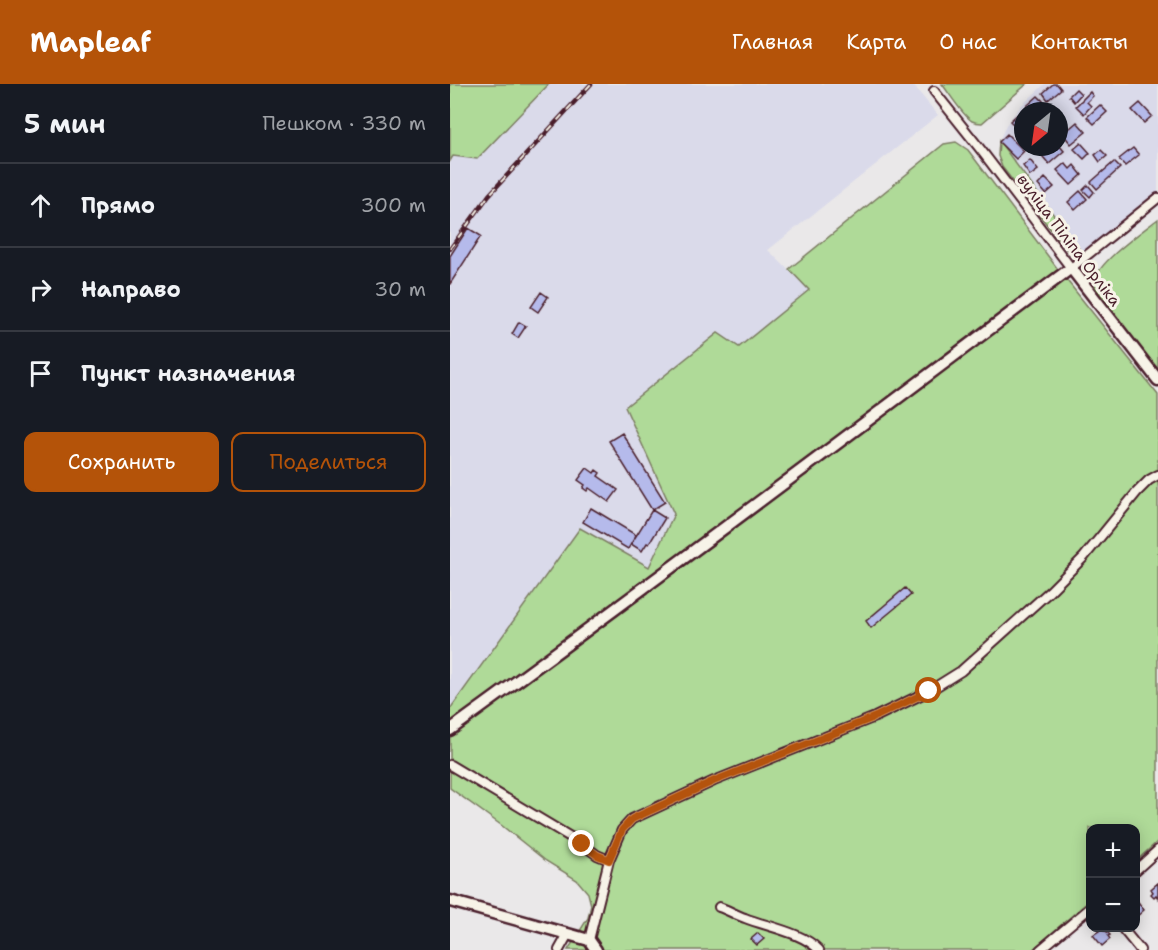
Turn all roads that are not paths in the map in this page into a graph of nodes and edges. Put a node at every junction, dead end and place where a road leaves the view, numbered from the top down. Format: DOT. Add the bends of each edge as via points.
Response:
graph roads {
  1 [pos="934,91"];
  2 [pos="1158,198"];
  3 [pos="1071,268"];
  4 [pos="1158,380"];
  5 [pos="1158,475"];
  6 [pos="450,730"];
  7 [pos="450,765"];
  8 [pos="1158,850"];
  9 [pos="609,860"];
  10 [pos="1140,866"];
  11 [pos="450,901"];
  12 [pos="719,907"];
  13 [pos="1086,911"];
  14 [pos="1126,932"];
  15 [pos="568,934"];
  16 [pos="589,940"];
  17 [pos="559,950"];
  18 [pos="596,950"];
  19 [pos="819,950"];
  20 [pos="1040,950"];
  21 [pos="1140,950"];
  1 -- 3 [label="street, вуліца Піліпа Орліка"];
  2 -- 3 [label="street"];
  3 -- 4 [label="street, вуліца Піліпа Орліка"];
  3 -- 6 [label="street"];
  5 -- 9 [label="street" via="1137,492 1084,557 1050,591 961,670 929,691 875,717 714,781 632,819 622,830"];
  7 -- 9 [label="street"];
  8 -- 10 [label="street"];
  9 -- 16 [label="street"];
  11 -- 15 [label="street"];
  12 -- 19 [label="street" via="798,936"];
  13 -- 20 [label="street"];
  14 -- 21 [label="street"];
  15 -- 16 [label="street"];
  15 -- 17 [label="street"];
  16 -- 18 [label="street"];
}
